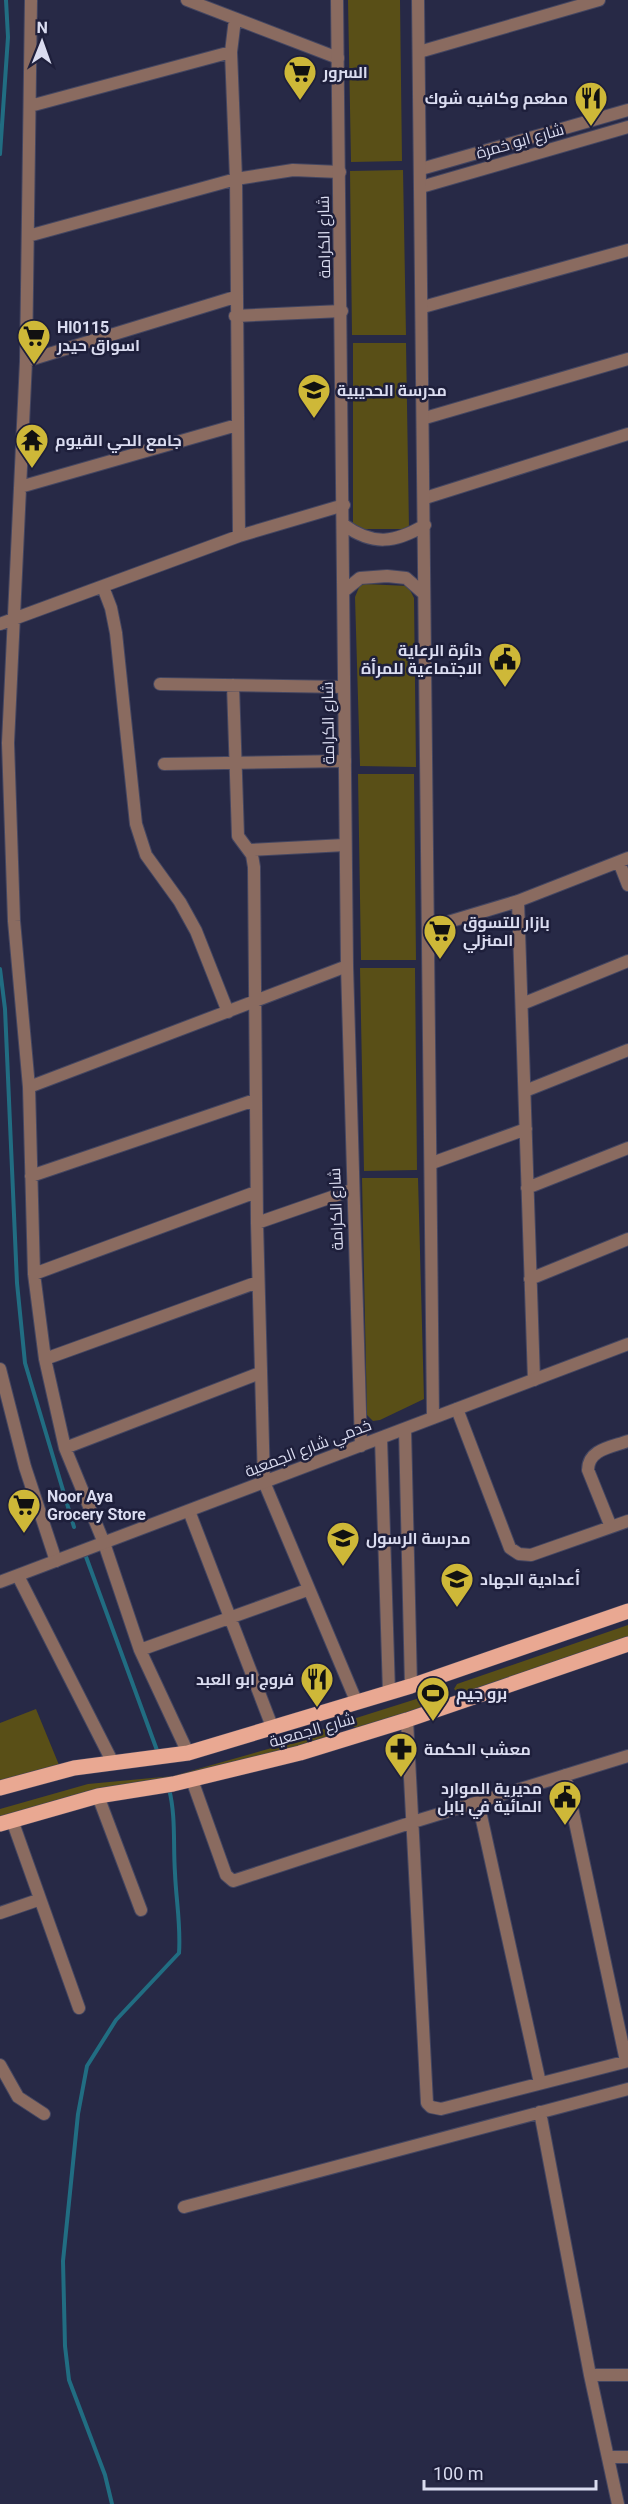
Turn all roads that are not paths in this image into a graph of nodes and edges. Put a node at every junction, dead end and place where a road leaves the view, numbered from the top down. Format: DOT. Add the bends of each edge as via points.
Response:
graph roads {
  1 [pos="31,0"];
  2 [pos="187,0"];
  3 [pos="337,0"];
  4 [pos="418,0"];
  5 [pos="599,0"];
  6 [pos="236,19"];
  7 [pos="231,52"];
  8 [pos="419,52"];
  9 [pos="338,58"];
  10 [pos="30,106"];
  11 [pos="628,110"];
  12 [pos="628,127"];
  13 [pos="421,169"];
  14 [pos="340,172"];
  15 [pos="236,180"];
  16 [pos="421,187"];
  17 [pos="28,236"];
  18 [pos="628,250"];
  19 [pos="235,297"];
  20 [pos="423,307"];
  21 [pos="342,310"];
  22 [pos="236,316"];
  23 [pos="628,359"];
  24 [pos="26,360"];
  25 [pos="425,418"];
  26 [pos="237,425"];
  27 [pos="628,434"];
  28 [pos="20,487"];
  29 [pos="425,498"];
  30 [pos="344,505"];
  31 [pos="344,525"];
  32 [pos="425,525"];
  33 [pos="239,537"];
  34 [pos="103,587"];
  35 [pos="344,591"];
  36 [pos="423,593"];
  37 [pos="14,620"];
  38 [pos="0,624"];
  39 [pos="160,684"];
  40 [pos="233,685"];
  41 [pos="344,687"];
  42 [pos="345,761"];
  43 [pos="236,763"];
  44 [pos="164,764"];
  45 [pos="345,845"];
  46 [pos="249,850"];
  47 [pos="623,860"];
  48 [pos="628,885"];
  49 [pos="518,901"];
  50 [pos="428,928"];
  51 [pos="628,961"];
  52 [pos="347,966"];
  53 [pos="255,1001"];
  54 [pos="522,1004"];
  55 [pos="228,1012"];
  56 [pos="628,1050"];
  57 [pos="29,1087"];
  58 [pos="525,1091"];
  59 [pos="255,1100"];
  60 [pos="526,1129"];
  61 [pos="628,1148"];
  62 [pos="432,1163"];
  63 [pos="31,1176"];
  64 [pos="527,1188"];
  65 [pos="352,1190"];
  66 [pos="256,1192"];
  67 [pos="257,1223"];
  68 [pos="628,1239"];
  69 [pos="34,1274"];
  70 [pos="530,1279"];
  71 [pos="258,1282"];
  72 [pos="628,1344"];
  73 [pos="45,1359"];
  74 [pos="0,1369"];
  75 [pos="260,1373"];
  76 [pos="534,1380"];
  77 [pos="457,1409"];
  78 [pos="433,1418"];
  79 [pos="405,1429"];
  80 [pos="381,1438"];
  81 [pos="628,1441"];
  82 [pos="361,1446"];
  83 [pos="65,1448"];
  84 [pos="264,1482"];
  85 [pos="189,1511"];
  86 [pos="628,1521"];
  87 [pos="611,1527"];
  88 [pos="104,1543"];
  89 [pos="56,1561"];
  90 [pos="18,1576"];
  91 [pos="0,1582"];
  92 [pos="307,1590"];
  93 [pos="628,1611"];
  94 [pos="229,1619"];
  95 [pos="628,1644"];
  96 [pos="140,1650"];
  97 [pos="411,1668"];
  98 [pos="389,1670"];
  99 [pos="411,1686"];
  100 [pos="389,1692"];
  101 [pos="357,1703"];
  102 [pos="407,1720"];
  103 [pos="273,1728"];
  104 [pos="188,1753"];
  105 [pos="628,1756"];
  106 [pos="112,1763"];
  107 [pos="566,1775"];
  108 [pos="192,1780"];
  109 [pos="0,1788"];
  110 [pos="98,1796"];
  111 [pos="478,1802"];
  112 [pos="413,1821"];
  113 [pos="6,1822"];
  114 [pos="38,1900"];
  115 [pos="141,1910"];
  116 [pos="0,1912"];
  117 [pos="79,2008"];
  118 [pos="627,2061"];
  119 [pos="0,2065"];
  120 [pos="540,2084"];
  121 [pos="628,2089"];
  122 [pos="540,2112"];
  123 [pos="44,2114"];
  124 [pos="184,2207"];
  125 [pos="590,2375"];
  126 [pos="628,2375"];
  127 [pos="608,2457"];
  128 [pos="628,2457"];
  129 [pos="618,2504"];
  1 -- 10 [label="street"];
  2 -- 6 [label="street"];
  3 -- 9 [label="street, شارع الكرامة"];
  4 -- 8 [label="street"];
  5 -- 8 [label="street"];
  6 -- 7 [label="street"];
  6 -- 9 [label="street"];
  7 -- 10 [label="street"];
  7 -- 15 [label="street"];
  8 -- 13 [label="street"];
  9 -- 14 [label="street, شارع الكرامة"];
  10 -- 17 [label="street"];
  11 -- 13 [label="street, شارع ابو خمرة"];
  12 -- 16 [label="street, شارع ابو خمرة"];
  13 -- 16 [label="street"];
  14 -- 15 [label="street" via="293,170"];
  14 -- 21 [label="street, شارع الكرامة"];
  15 -- 17 [label="street"];
  15 -- 19 [label="street"];
  16 -- 20 [label="street"];
  17 -- 24 [label="street"];
  18 -- 20 [label="street"];
  19 -- 22 [label="street"];
  19 -- 24 [label="street"];
  20 -- 25 [label="street"];
  21 -- 22 [label="street"];
  21 -- 30 [label="street, شارع الكرامة"];
  22 -- 26 [label="street"];
  23 -- 25 [label="street"];
  24 -- 28 [label="street"];
  25 -- 29 [label="street"];
  26 -- 28 [label="street"];
  26 -- 33 [label="street"];
  27 -- 29 [label="street"];
  28 -- 37 [label="street"];
  29 -- 32 [label="street"];
  30 -- 31 [label="street, شارع الكرامة"];
  30 -- 33 [label="street"];
  31 -- 32 [label="street" via="361,537 381,539 402,538"];
  31 -- 35 [label="street, شارع الكرامة"];
  32 -- 36 [label="street"];
  33 -- 34 [label="street"];
  34 -- 37 [label="street"];
  34 -- 55 [label="street" via="116,633 136,824 146,855 196,931"];
  35 -- 36 [label="street" via="360,578 387,576 406,578"];
  35 -- 41 [label="street, شارع الكرامة"];
  36 -- 50 [label="street"];
  37 -- 38 [label="street"];
  37 -- 57 [label="street" via="8,743 10,836"];
  39 -- 40 [label="street"];
  40 -- 41 [label="street"];
  40 -- 43 [label="street"];
  41 -- 42 [label="street, شارع الكرامة"];
  42 -- 43 [label="street"];
  42 -- 45 [label="street, شارع الكرامة"];
  43 -- 44 [label="street"];
  43 -- 46 [label="street" via="238,836"];
  45 -- 46 [label="street"];
  45 -- 52 [label="street, شارع الكرامة"];
  46 -- 53 [label="street" via="254,867"];
  47 -- 48 [label="street"];
  47 -- 49 [label="street"];
  49 -- 50 [label="street"];
  49 -- 54 [label="street"];
  50 -- 62 [label="street"];
  51 -- 54 [label="street"];
  52 -- 53 [label="street"];
  52 -- 65 [label="street, شارع الكرامة"];
  53 -- 55 [label="street"];
  53 -- 59 [label="street"];
  54 -- 58 [label="street"];
  55 -- 57 [label="street"];
  56 -- 58 [label="street"];
  57 -- 63 [label="street"];
  58 -- 60 [label="street"];
  59 -- 63 [label="street"];
  59 -- 66 [label="street"];
  60 -- 62 [label="street"];
  60 -- 64 [label="street"];
  61 -- 64 [label="street"];
  62 -- 78 [label="street"];
  63 -- 69 [label="street"];
  64 -- 70 [label="street"];
  65 -- 67 [label="street"];
  65 -- 82 [label="street, شارع الكرامة"];
  66 -- 67 [label="street"];
  66 -- 69 [label="street"];
  67 -- 71 [label="street"];
  68 -- 70 [label="street"];
  69 -- 73 [label="street"];
  70 -- 76 [label="street"];
  71 -- 73 [label="street"];
  71 -- 75 [label="street"];
  72 -- 76 [label="street, خدمي شارع الجمعية"];
  73 -- 83 [label="street"];
  74 -- 89 [label="street" via="25,1467"];
  75 -- 83 [label="street"];
  75 -- 84 [label="street"];
  76 -- 77 [label="street, خدمي شارع الجمعية"];
  77 -- 78 [label="street, خدمي شارع الجمعية"];
  77 -- 87 [label="street" via="510,1548 531,1555"];
  78 -- 79 [label="street, خدمي شارع الجمعية"];
  79 -- 80 [label="street, خدمي شارع الجمعية"];
  79 -- 97 [label="street"];
  80 -- 82 [label="street, خدمي شارع الجمعية"];
  80 -- 98 [label="street"];
  81 -- 87 [label="street" via="593,1454 588,1461"];
  82 -- 84 [label="street, خدمي شارع الجمعية"];
  83 -- 88 [label="street"];
  84 -- 85 [label="street, خدمي شارع الجمعية"];
  84 -- 92 [label="street"];
  85 -- 88 [label="street, خدمي شارع الجمعية"];
  85 -- 94 [label="street"];
  86 -- 87 [label="street"];
  88 -- 89 [label="street, خدمي شارع الجمعية"];
  88 -- 96 [label="street"];
  89 -- 90 [label="street, خدمي شارع الجمعية"];
  90 -- 91 [label="street, خدمي شارع الجمعية"];
  90 -- 106 [label="street"];
  92 -- 94 [label="street"];
  92 -- 101 [label="street"];
  93 -- 99 [label="main road, شارع الجمعية"];
  94 -- 96 [label="street"];
  94 -- 103 [label="street"];
  95 -- 102 [label="main road, شارع الجمعية"];
  96 -- 104 [label="street"];
  97 -- 98 [label="street" via="409,1676 399,1684 391,1679"];
  97 -- 99 [label="street"];
  98 -- 100 [label="street"];
  99 -- 100 [label="main road, شارع الجمعية"];
  100 -- 101 [label="main road, شارع الجمعية"];
  101 -- 103 [label="main road, شارع الجمعية"];
  102 -- 108 [label="main road, شارع الجمعية" via="300,1754"];
  102 -- 112 [label="street"];
  103 -- 104 [label="main road, شارع الجمعية"];
  104 -- 106 [label="main road, شارع الجمعية"];
  105 -- 107 [label="street"];
  106 -- 109 [label="main road, شارع الجمعية" via="74,1768"];
  107 -- 111 [label="street"];
  107 -- 118 [label="street"];
  108 -- 110 [label="main road, شارع الجمعية"];
  108 -- 112 [label="street" via="226,1875 233,1881"];
  110 -- 113 [label="main road, شارع الجمعية"];
  110 -- 115 [label="street"];
  111 -- 112 [label="street"];
  111 -- 120 [label="street"];
  112 -- 120 [label="street" via="425,2100 431,2107 441,2109"];
  113 -- 114 [label="street"];
  114 -- 116 [label="street"];
  114 -- 117 [label="street"];
  118 -- 120 [label="street"];
  119 -- 123 [label="street" via="18,2097"];
  121 -- 122 [label="street"];
  122 -- 124 [label="street"];
  122 -- 125 [label="street"];
  125 -- 126 [label="street"];
  125 -- 127 [label="street"];
  127 -- 128 [label="street"];
  127 -- 129 [label="street"];
}
